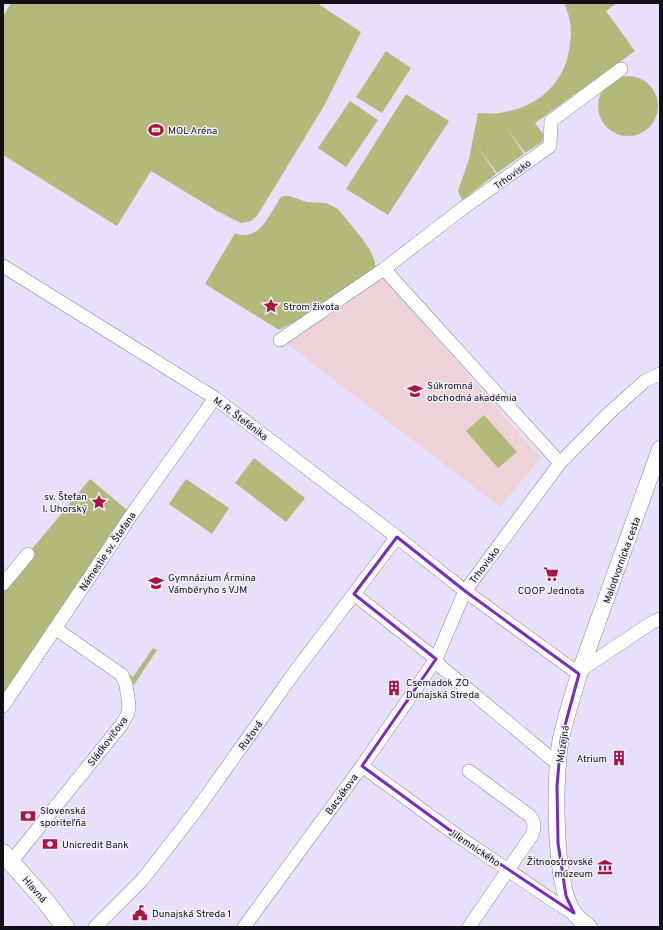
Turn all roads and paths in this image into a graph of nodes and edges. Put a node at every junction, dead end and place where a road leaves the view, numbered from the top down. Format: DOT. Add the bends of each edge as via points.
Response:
graph roads {
  1 [pos="621,69"];
  2 [pos="3,266"];
  3 [pos="384,268"];
  4 [pos="280,340"];
  5 [pos="659,377"];
  6 [pos="214,398"];
  7 [pos="660,449"];
  8 [pos="560,463"];
  9 [pos="397,537"];
  10 [pos="28,554"];
  11 [pos="3,584"];
  12 [pos="465,591"];
  13 [pos="354,594"];
  14 [pos="660,619"];
  15 [pos="56,629"];
  16 [pos="436,659"];
  17 [pos="580,672"];
  18 [pos="3,706"];
  19 [pos="362,766"];
  20 [pos="559,766"];
  21 [pos="469,771"];
  22 [pos="7,857"];
  23 [pos="509,870"];
  24 [pos="574,913"];
  25 [pos="65,927"];
  26 [pos="96,927"];
  27 [pos="244,927"];
  28 [pos="469,927"];
  29 [pos="589,927"];
  1 -- 3 [label="street, Trhovisko" via="550,121 550,146"];
  2 -- 6 [label="street, M. R. Štefánika"];
  3 -- 4 [label="street, Trhovisko"];
  3 -- 8 [label="street"];
  5 -- 8 [label="street, Trhovisko" via="645,381"];
  6 -- 9 [label="street, M. R. Štefánika"];
  6 -- 15 [label="street, Námestie sv. Štefana" via="132,514"];
  7 -- 17 [label="street, Malodvornícka cesta"];
  8 -- 12 [label="street, Trhovisko"];
  9 -- 12 [label="street, M. R. Štefánika"];
  9 -- 13 [label="street, Ružová"];
  10 -- 11 [label="street"];
  12 -- 16 [label="street, Bacsákova"];
  12 -- 17 [label="street, Trhovisko"];
  13 -- 16 [label="street"];
  13 -- 26 [label="street, Ružová" via="195,812 143,879"];
  14 -- 17 [label="street"];
  15 -- 18 [label="street, Námestie sv. Štefana"];
  15 -- 22 [label="street, Sládkovičova" via="122,675 129,704 128,712 122,724"];
  16 -- 19 [label="street, Bacsákova"];
  16 -- 20 [label="street" via="440,666"];
  17 -- 20 [label="street, Múzejná" via="561,740"];
  19 -- 23 [label="street, Jilemnického"];
  19 -- 27 [label="street, Bacsákova"];
  20 -- 24 [label="street, Múzejná" via="558,843 566,896"];
  21 -- 23 [label="street" via="534,821 532,835"];
  22 -- 25 [label="main road, Hlavná" via="48,903"];
  23 -- 24 [label="street, Jilemnického"];
  23 -- 28 [label="street"];
  24 -- 29 [label="street, Jilemnického"];
}
